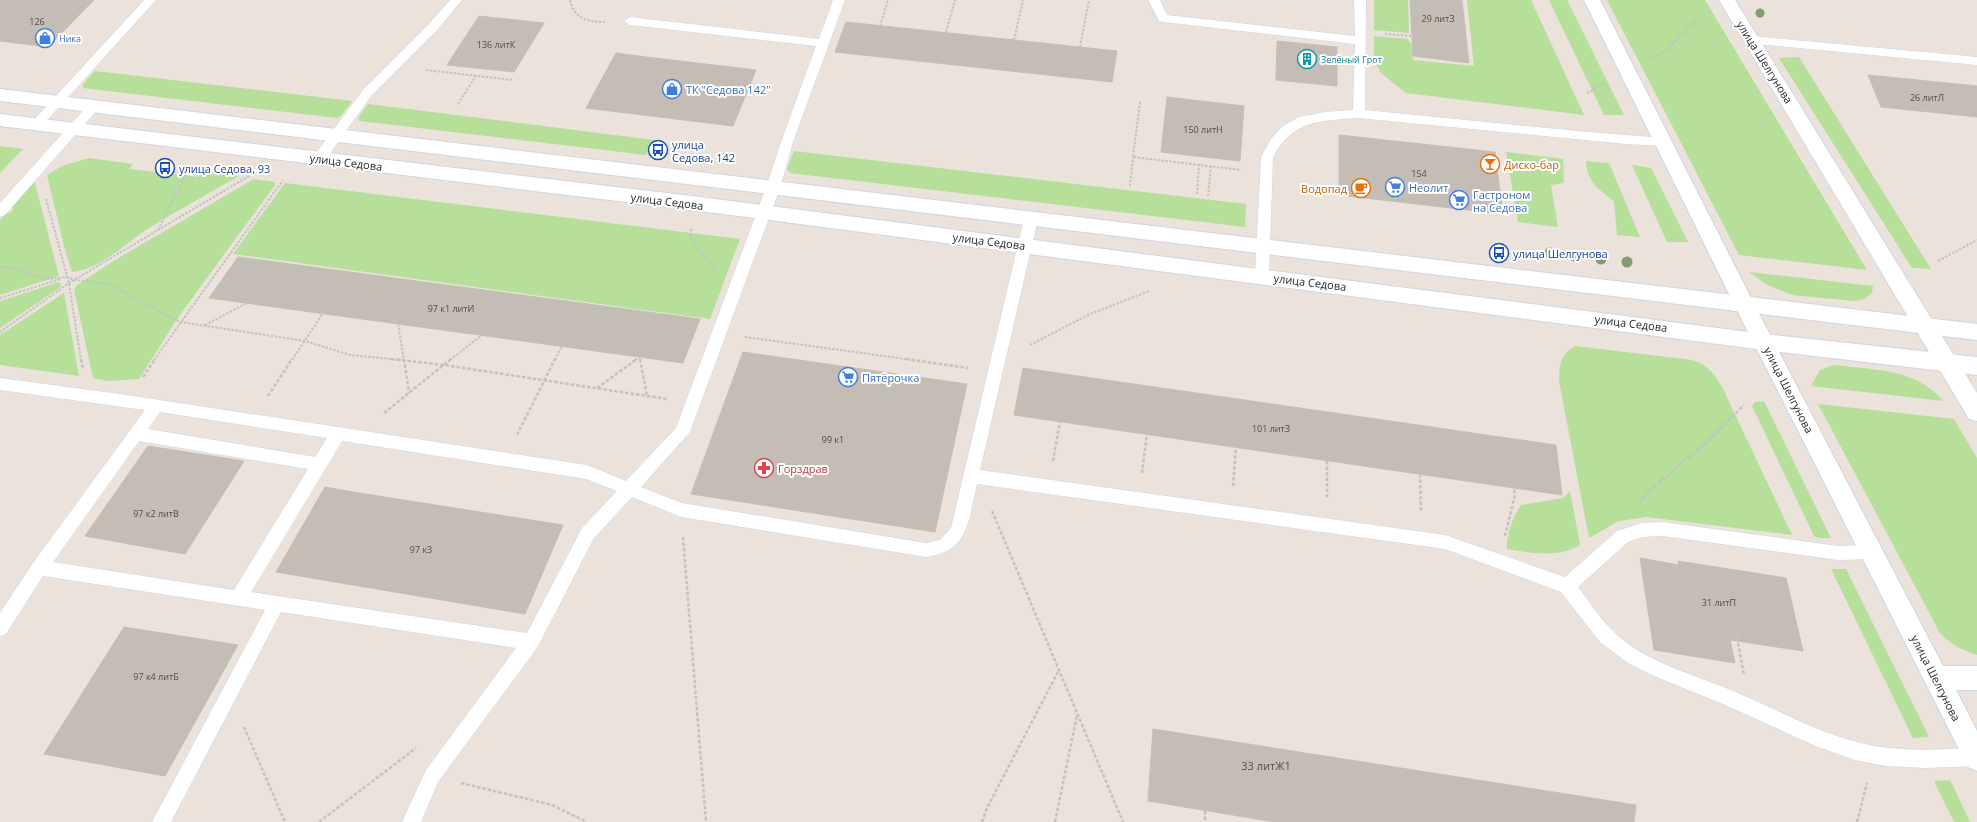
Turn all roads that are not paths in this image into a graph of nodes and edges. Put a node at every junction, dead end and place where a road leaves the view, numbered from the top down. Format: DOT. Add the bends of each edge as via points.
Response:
graph roads {
  1 [pos="150,0"];
  2 [pos="456,0"];
  3 [pos="839,0"];
  4 [pos="1154,0"];
  5 [pos="1360,0"];
  6 [pos="1592,0"];
  7 [pos="1727,0"];
  8 [pos="630,21"];
  9 [pos="1751,40"];
  10 [pos="1361,41"];
  11 [pos="823,43"];
  12 [pos="1977,61"];
  13 [pos="0,96"];
  14 [pos="57,102"];
  15 [pos="94,107"];
  16 [pos="1359,114"];
  17 [pos="0,120"];
  18 [pos="37,124"];
  19 [pos="74,129"];
  20 [pos="335,136"];
  21 [pos="1664,142"];
  22 [pos="319,159"];
  23 [pos="773,188"];
  24 [pos="0,212"];
  25 [pos="764,213"];
  26 [pos="1031,219"];
  27 [pos="1025,246"];
  28 [pos="1263,247"];
  29 [pos="1262,276"];
  30 [pos="1744,304"];
  31 [pos="1924,324"];
  32 [pos="1977,332"];
  33 [pos="1764,342"];
  34 [pos="1948,363"];
  35 [pos="1977,366"];
  36 [pos="0,384"];
  37 [pos="156,406"];
  38 [pos="1977,412"];
  39 [pos="338,433"];
  40 [pos="136,434"];
  41 [pos="318,464"];
  42 [pos="971,476"];
  43 [pos="629,489"];
  44 [pos="1872,552"];
  45 [pos="39,568"];
  46 [pos="1567,586"];
  47 [pos="238,598"];
  48 [pos="277,604"];
  49 [pos="0,628"];
  50 [pos="531,642"];
  51 [pos="1936,678"];
  52 [pos="1977,678"];
  53 [pos="1977,757"];
  54 [pos="161,822"];
  55 [pos="411,822"];
  1 -- 14 [label="lane"];
  2 -- 20 [label="lane" via="433,28 367,93"];
  3 -- 11 [label="lane"];
  4 -- 10 [label="lane" via="1163,18"];
  5 -- 10 [label="lane"];
  6 -- 21 [label="main road, улица Шелгунова"];
  7 -- 9 [label="main road, улица Шелгунова"];
  8 -- 11 [label="lane"];
  9 -- 12 [label="lane"];
  9 -- 31 [label="main road, улица Шелгунова"];
  10 -- 16 [label="lane"];
  11 -- 23 [label="lane"];
  13 -- 14 [label="main road"];
  14 -- 15 [label="main road"];
  14 -- 18 [label="lane"];
  15 -- 19 [label="lane"];
  15 -- 20 [label="main road"];
  16 -- 21 [label="lane" via="1609,139"];
  16 -- 28 [label="lane" via="1303,120 1287,129 1275,142 1267,157"];
  17 -- 18 [label="main road, улица Седова"];
  18 -- 19 [label="main road, улица Седова"];
  19 -- 22 [label="main road, улица Седова"];
  19 -- 24 [label="lane"];
  20 -- 22 [label="lane"];
  20 -- 23 [label="main road"];
  21 -- 30 [label="main road, улица Шелгунова"];
  22 -- 25 [label="main road, улица Седова"];
  23 -- 25 [label="lane"];
  23 -- 26 [label="main road"];
  25 -- 27 [label="main road, улица Седова"];
  25 -- 43 [label="lane" via="682,432"];
  26 -- 27 [label="lane"];
  26 -- 28 [label="main road"];
  27 -- 29 [label="main road, улица Седова"];
  27 -- 42 [label="lane"];
  28 -- 29 [label="lane"];
  28 -- 30 [label="main road"];
  29 -- 33 [label="main road, улица Седова"];
  30 -- 31 [label="main road"];
  30 -- 33 [label="main road, улица Шелгунова"];
  31 -- 32 [label="main road"];
  31 -- 34 [label="main road, улица Шелгунова"];
  33 -- 34 [label="main road, улица Седова"];
  33 -- 44 [label="main road, улица Шелгунова"];
  34 -- 35 [label="main road, улица Седова"];
  34 -- 38 [label="main road, улица Шелгунова"];
  36 -- 37 [label="lane"];
  37 -- 39 [label="lane"];
  37 -- 40 [label="lane"];
  39 -- 41 [label="lane"];
  39 -- 43 [label="lane" via="587,472"];
  40 -- 41 [label="lane"];
  40 -- 45 [label="lane"];
  41 -- 47 [label="lane"];
  42 -- 43 [label="lane" via="958,530 951,541 940,548 926,550 681,510"];
  42 -- 46 [label="lane" via="1445,542"];
  43 -- 50 [label="lane" via="588,533"];
  44 -- 46 [label="lane" via="1838,553 1662,529 1642,530 1622,536"];
  44 -- 51 [label="main road, улица Шелгунова"];
  45 -- 47 [label="lane"];
  45 -- 49 [label="lane"];
  46 -- 53 [label="lane" via="1599,628 1622,650 1648,665 1751,707 1825,742 1873,755 1913,758"];
  47 -- 48 [label="lane"];
  48 -- 50 [label="lane"];
  48 -- 54 [label="lane"];
  50 -- 55 [label="lane" via="432,776"];
  51 -- 52 [label="main road"];
  51 -- 53 [label="main road, улица Шелгунова"];
}
